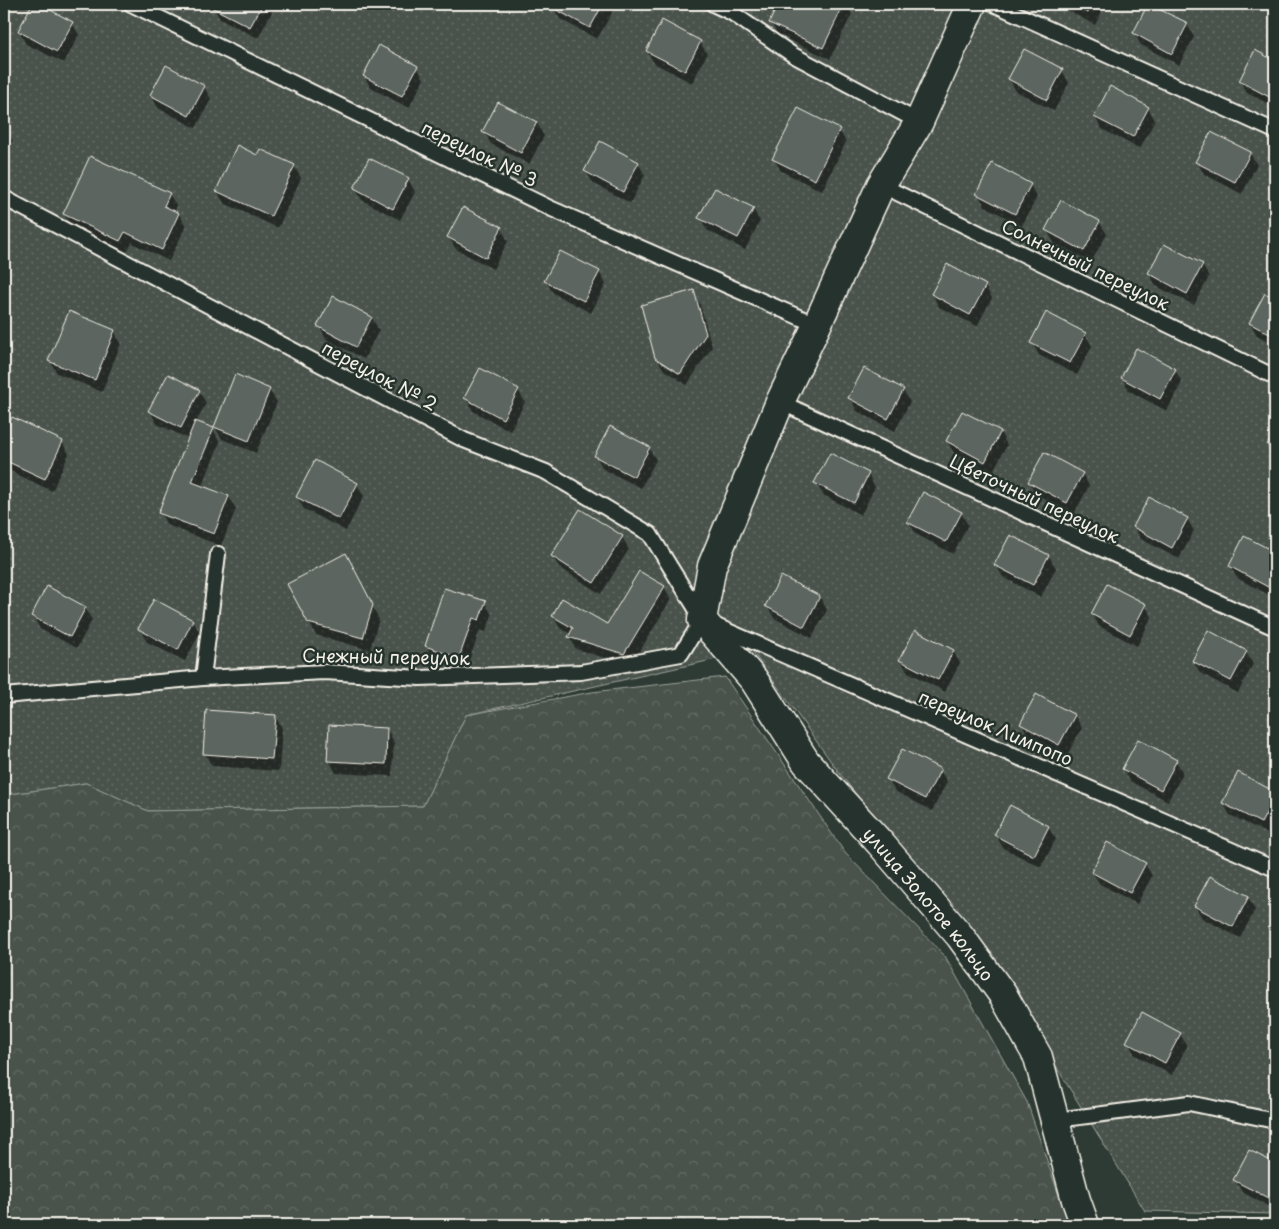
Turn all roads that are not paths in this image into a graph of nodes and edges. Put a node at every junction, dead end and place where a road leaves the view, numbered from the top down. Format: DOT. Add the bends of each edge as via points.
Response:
graph roads {
  1 [pos="131,4"];
  2 [pos="713,4"];
  3 [pos="972,4"];
  4 [pos="994,4"];
  5 [pos="920,122"];
  6 [pos="1275,131"];
  7 [pos="881,184"];
  8 [pos="4,198"];
  9 [pos="817,325"];
  10 [pos="1275,376"];
  11 [pos="780,402"];
  12 [pos="218,554"];
  13 [pos="702,620"];
  14 [pos="1275,628"];
  15 [pos="203,678"];
  16 [pos="4,696"];
  17 [pos="1275,869"];
  18 [pos="1056,1120"];
  19 [pos="1275,1121"];
  20 [pos="1085,1225"];
  1 -- 9 [label="lane, переулок № 3" via="552,209"];
  2 -- 5 [label="lane" via="732,13 793,55"];
  3 -- 5 [label="street"];
  4 -- 6 [label="lane"];
  5 -- 7 [label="street"];
  7 -- 9 [label="street"];
  7 -- 10 [label="lane, Солнечный переулок"];
  8 -- 13 [label="lane, переулок № 2" via="464,440 546,472 650,534"];
  9 -- 11 [label="street"];
  11 -- 13 [label="street" via="712,566"];
  11 -- 14 [label="lane, Цветочный переулок"];
  12 -- 15 [label="lane"];
  13 -- 15 [label="lane, Снежный переулок" via="681,654 581,672 420,678 325,672"];
  13 -- 17 [label="lane, переулок Лимпопо"];
  13 -- 18 [label="street, улица Золотое кольцо" via="754,680 806,762 960,936 1003,995 1038,1057"];
  15 -- 16 [label="lane, Снежный переулок"];
  18 -- 19 [label="lane" via="1189,1103"];
  18 -- 20 [label="street, улица Золотое кольцо"];
}
